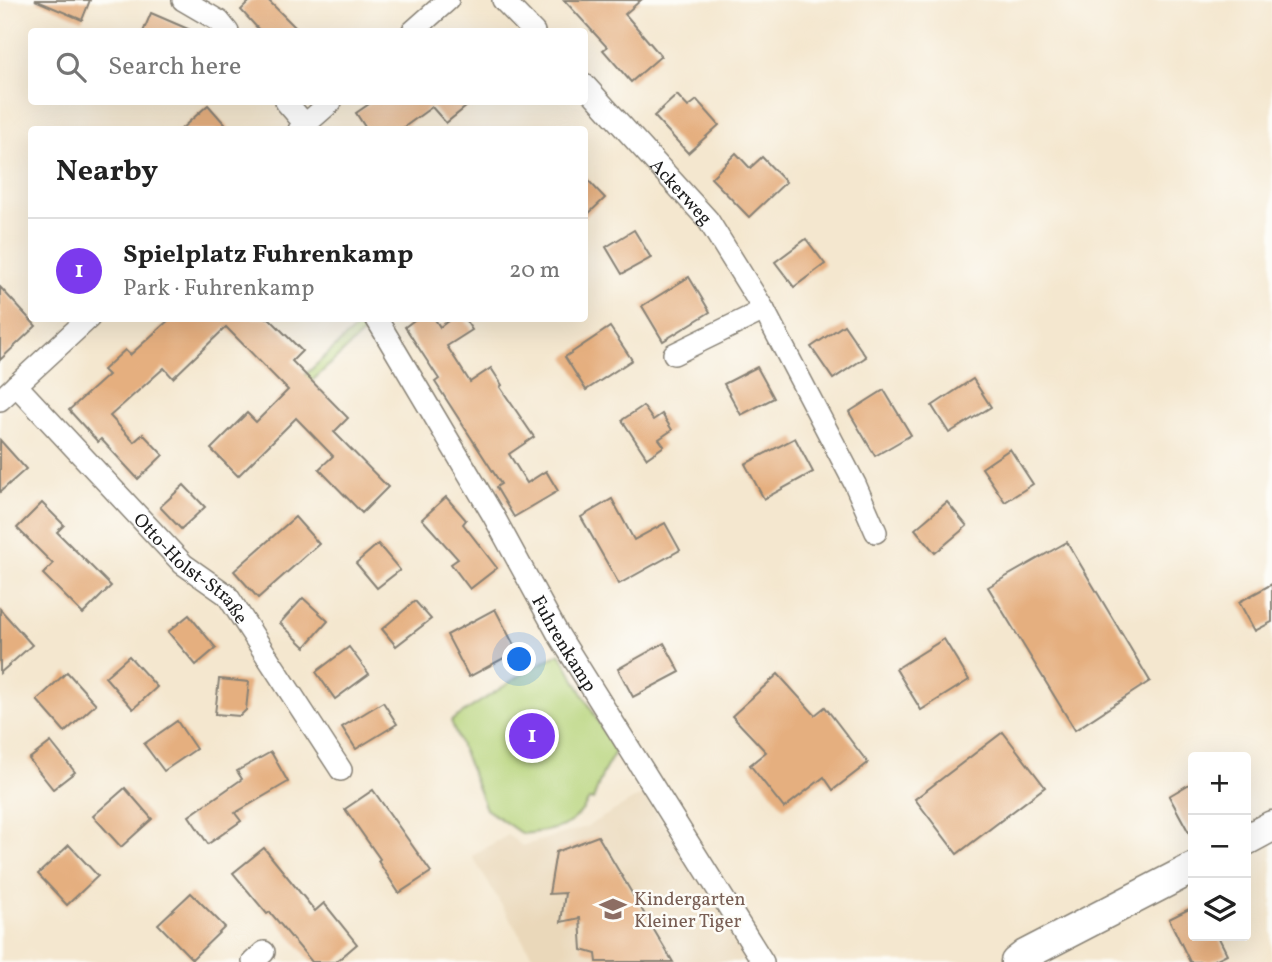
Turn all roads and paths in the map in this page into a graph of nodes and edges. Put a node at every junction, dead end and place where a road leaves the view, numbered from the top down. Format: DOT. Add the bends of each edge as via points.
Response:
graph roads {
  1 [pos="183,0"];
  2 [pos="448,0"];
  3 [pos="503,0"];
  4 [pos="225,28"];
  5 [pos="416,28"];
  6 [pos="530,28"];
  7 [pos="588,88"];
  8 [pos="288,105"];
  9 [pos="328,105"];
  10 [pos="301,126"];
  11 [pos="303,126"];
  12 [pos="764,310"];
  13 [pos="85,322"];
  14 [pos="378,322"];
  15 [pos="674,354"];
  16 [pos="16,385"];
  17 [pos="0,400"];
  18 [pos="876,532"];
  19 [pos="341,770"];
  20 [pos="1272,827"];
  21 [pos="1251,838"];
  22 [pos="1188,871"];
  23 [pos="763,962"];
  24 [pos="1016,962"];
  1 -- 4 [label="street"];
  2 -- 5 [label="street"];
  3 -- 6 [label="street"];
  7 -- 12 [label="street, Ackerweg" via="708,220"];
  8 -- 10 [label="street"];
  9 -- 11 [label="street"];
  12 -- 15 [label="street"];
  12 -- 18 [label="street, Ackerweg"];
  13 -- 16 [label="street"];
  14 -- 23 [label="street, Fuhrenkamp" via="558,634"];
  16 -- 17 [label="street"];
  16 -- 19 [label="street, Otto-Holst-Straße" via="183,564 227,595"];
  20 -- 21 [label="street"];
  22 -- 24 [label="street"];
}
